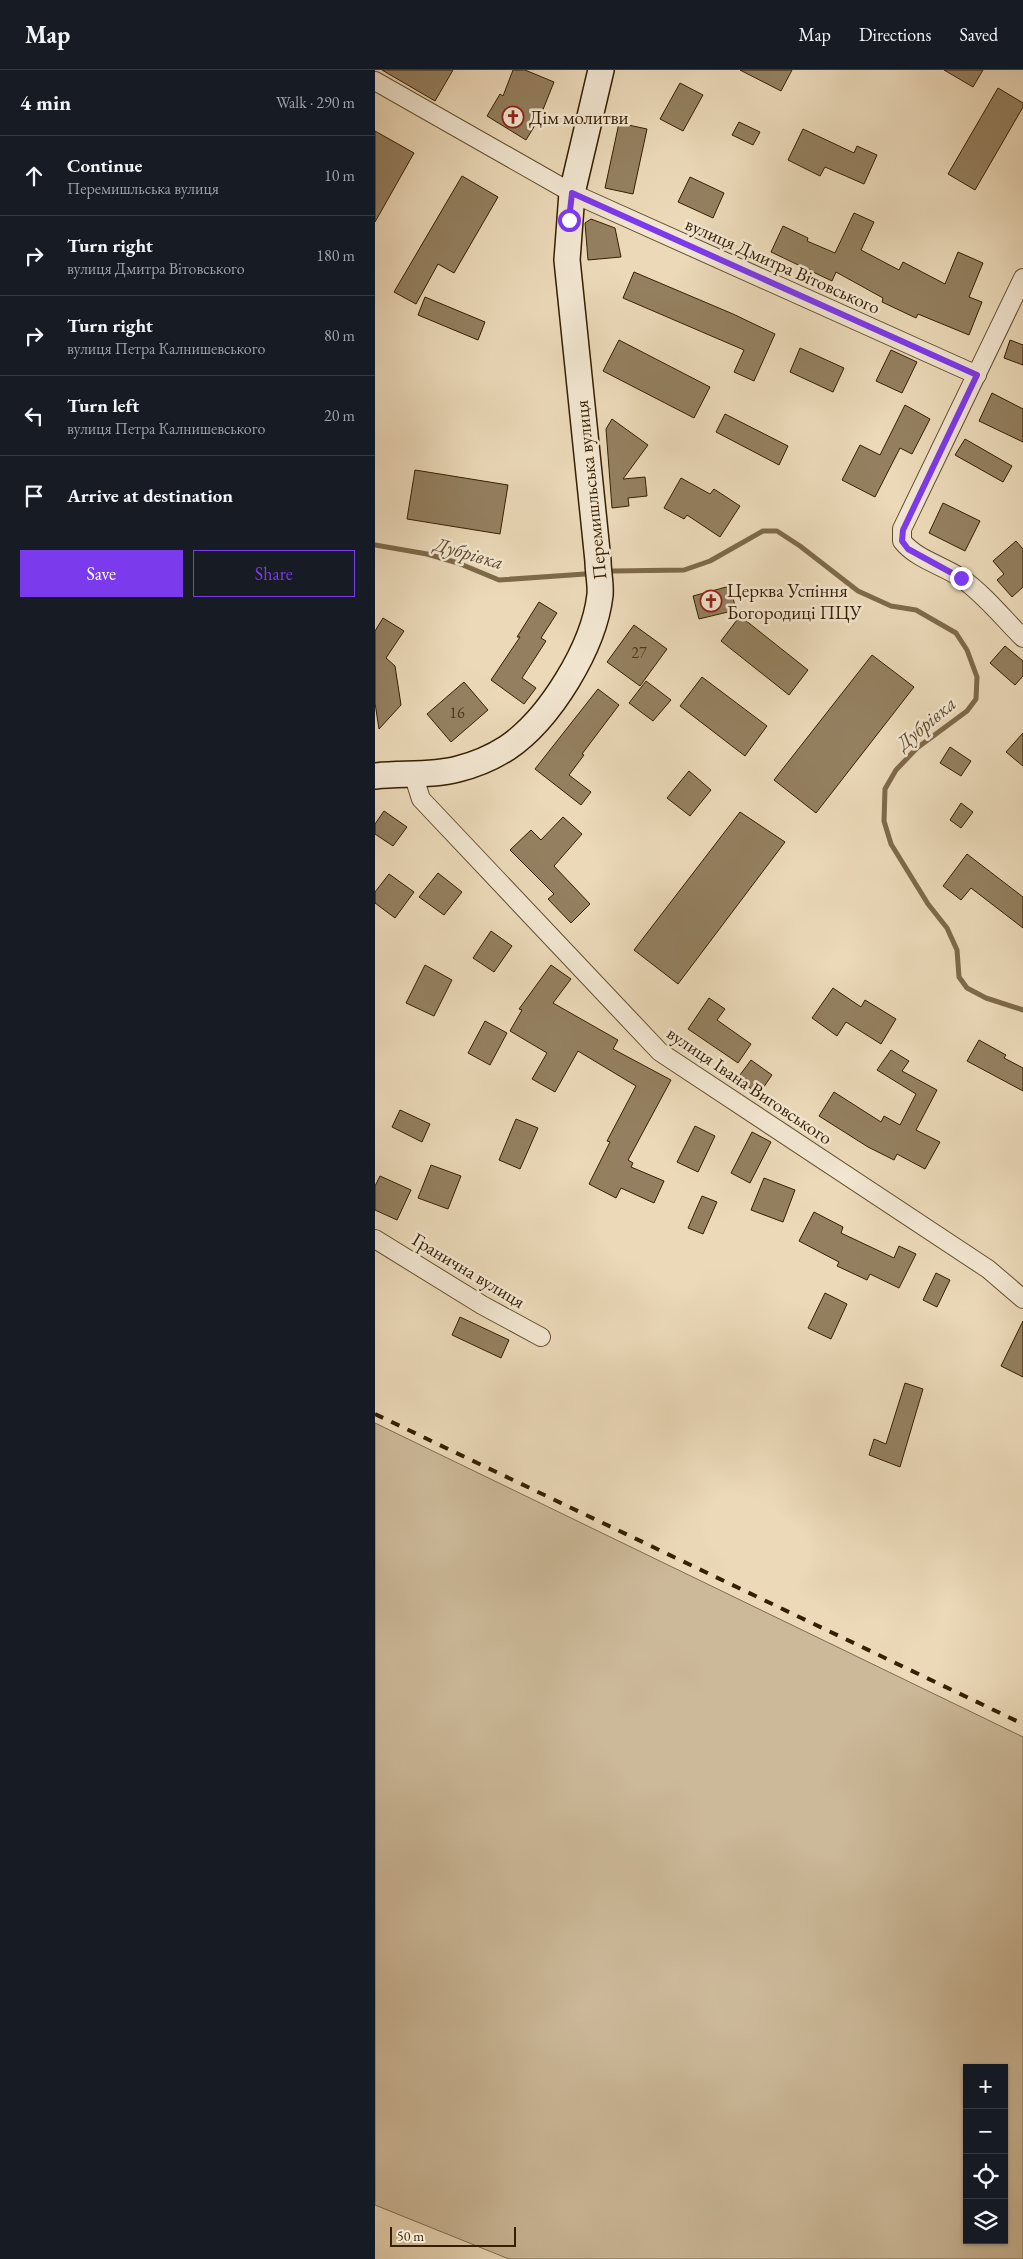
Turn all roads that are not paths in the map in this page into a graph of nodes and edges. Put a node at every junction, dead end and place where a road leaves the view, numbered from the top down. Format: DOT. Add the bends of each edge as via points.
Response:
graph roads {
  1 [pos="601,70"];
  2 [pos="375,81"];
  3 [pos="572,193"];
  4 [pos="1023,278"];
  5 [pos="977,375"];
  6 [pos="1023,638"];
  7 [pos="413,774"];
  8 [pos="375,776"];
  9 [pos="375,1239"];
  10 [pos="1023,1299"];
  11 [pos="541,1337"];
  1 -- 3 [label="main road, Перемишльська вулиця"];
  2 -- 3 [label="street, вулиця Дмитра Вітовського"];
  3 -- 5 [label="street, вулиця Дмитра Вітовського"];
  3 -- 7 [label="main road, Перемишльська вулиця" via="567,260 598,561 600,594 595,620 562,687 543,713 507,748 458,769"];
  4 -- 5 [label="street"];
  5 -- 6 [label="street" via="903,530 902,541 908,549 973,587"];
  7 -- 8 [label="main road, Перемишльська вулиця"];
  7 -- 10 [label="street, вулиця Івана Виговського" via="421,798 660,1052 988,1269"];
  9 -- 11 [label="street, Гранична вулиця"];
}
